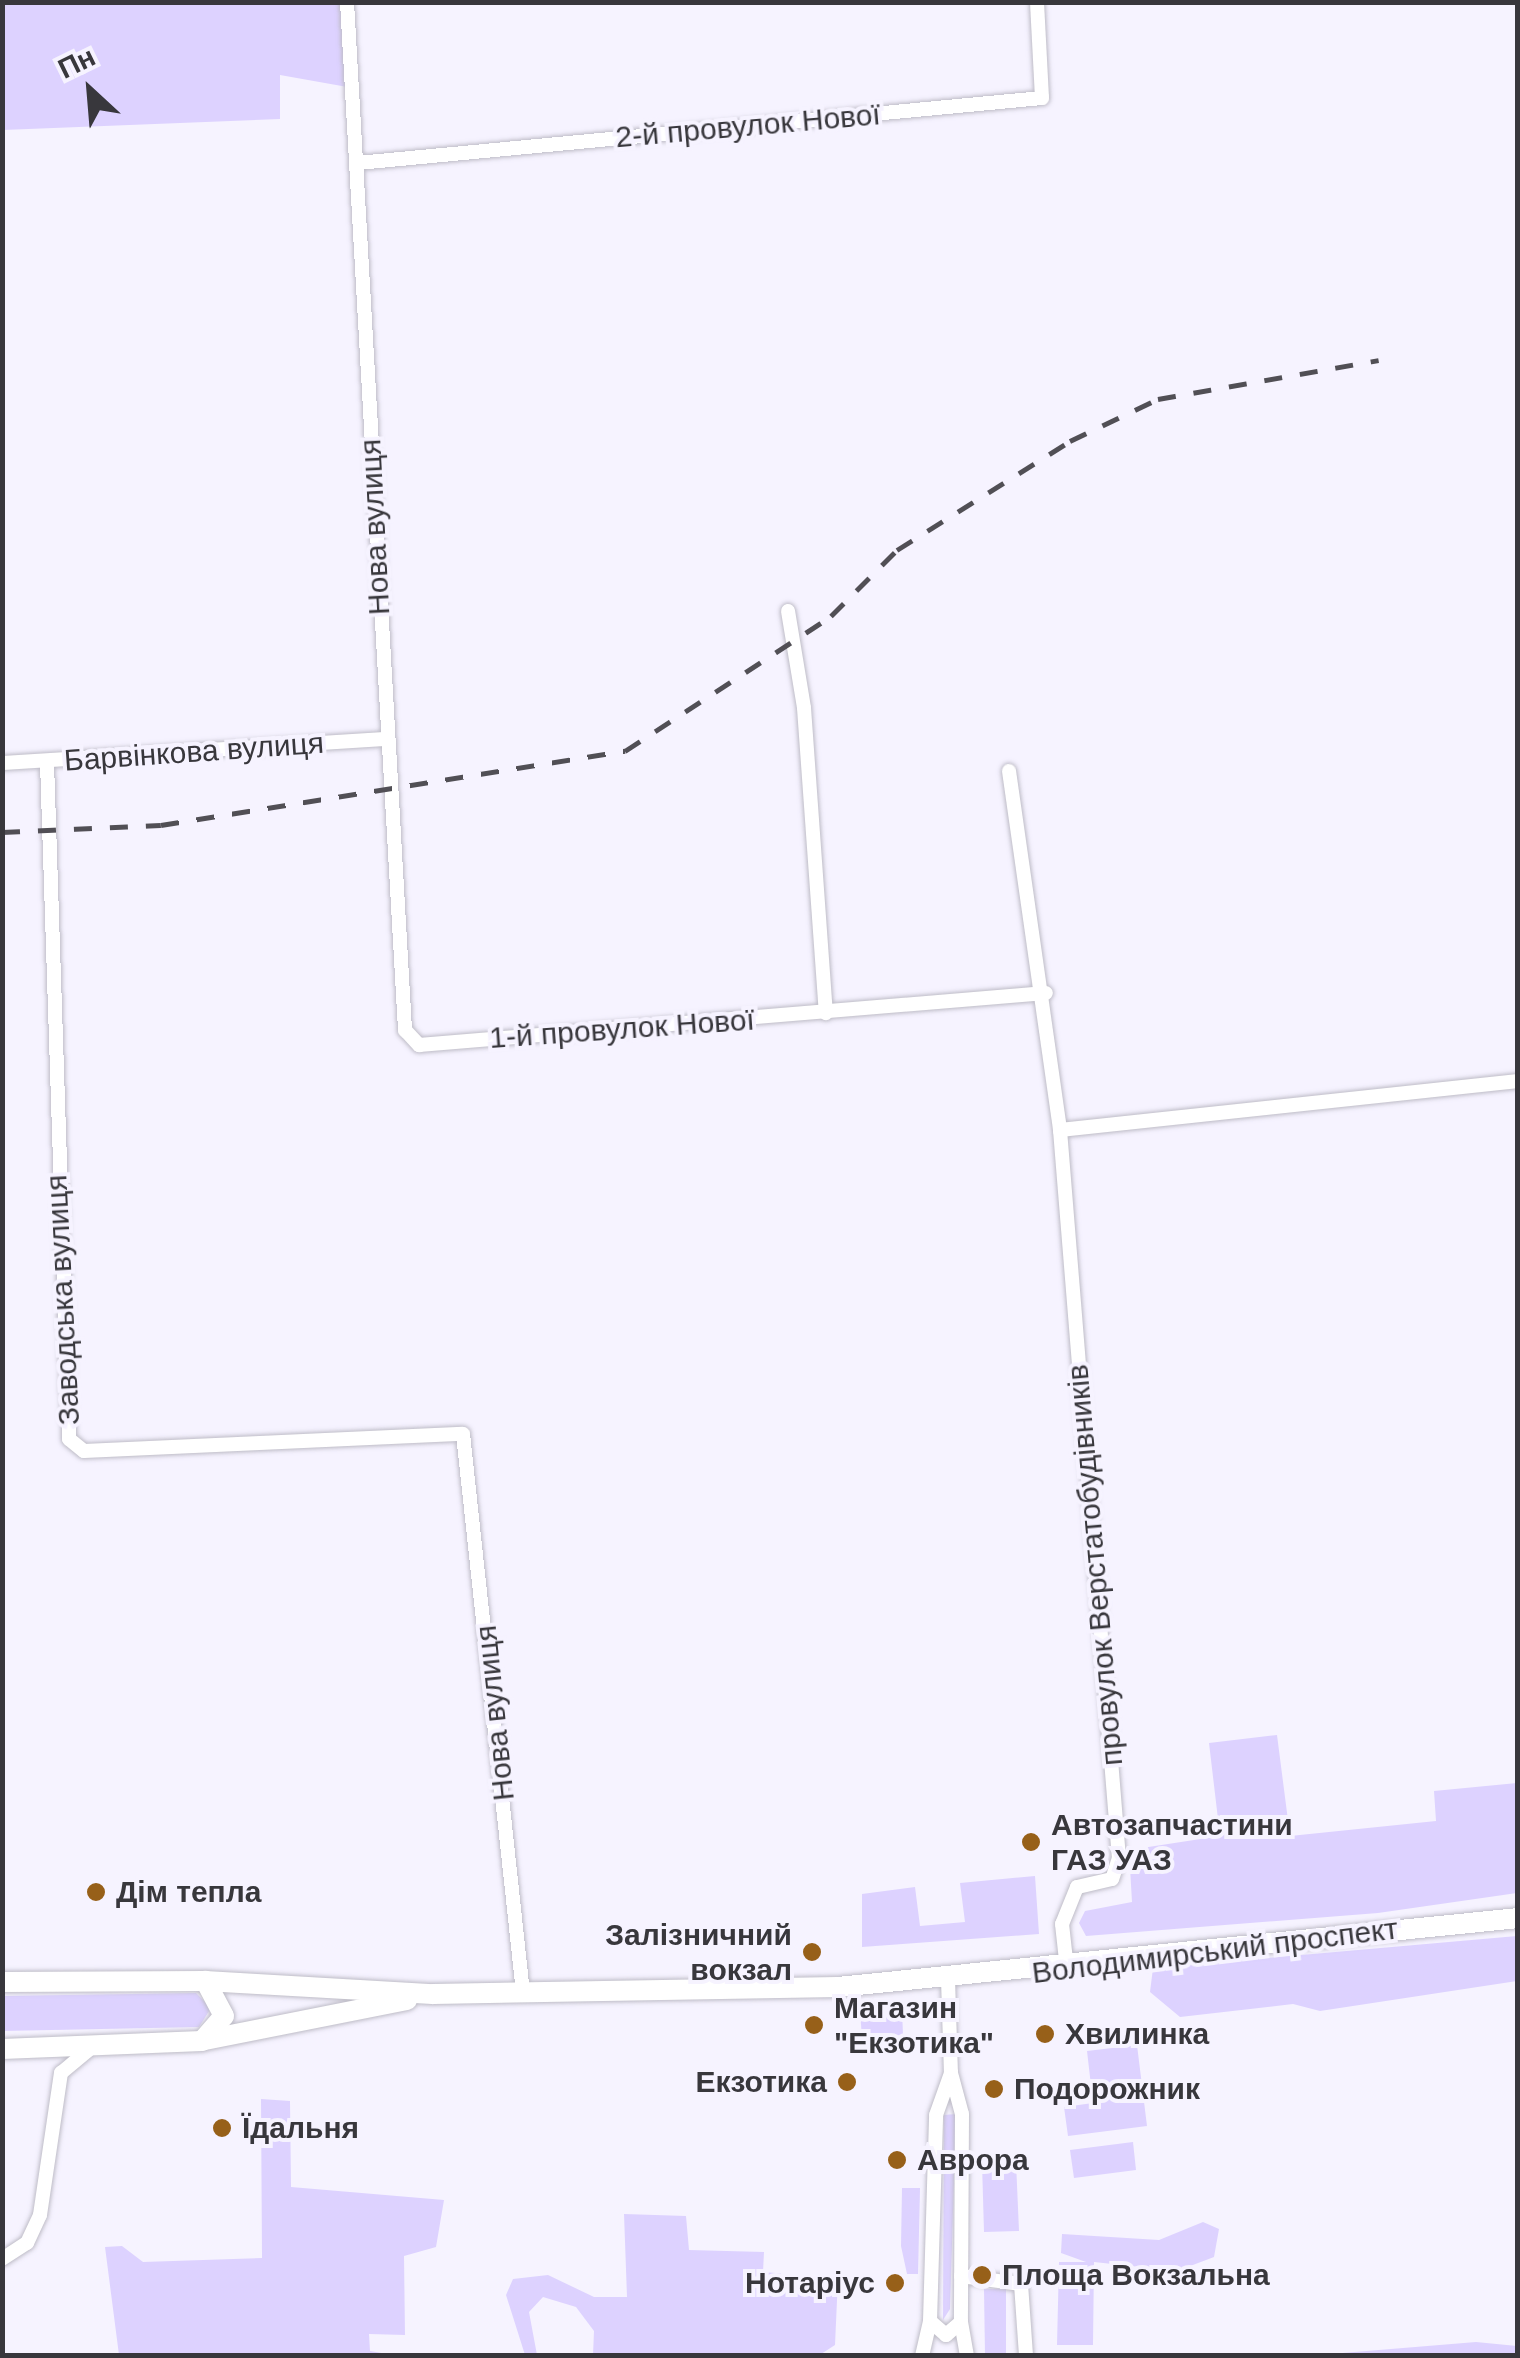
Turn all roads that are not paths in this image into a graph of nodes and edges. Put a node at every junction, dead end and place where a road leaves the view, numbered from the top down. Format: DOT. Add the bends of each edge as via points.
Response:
graph roads {
  1 [pos="347,2"];
  2 [pos="1038,2"];
  3 [pos="358,163"];
  4 [pos="788,611"];
  5 [pos="385,739"];
  6 [pos="47,762"];
  7 [pos="2,763"];
  8 [pos="1008,771"];
  9 [pos="1046,993"];
  10 [pos="826,1013"];
  11 [pos="419,1045"];
  12 [pos="1518,1081"];
  13 [pos="1060,1130"];
  14 [pos="463,1434"];
  15 [pos="1518,1918"];
  16 [pos="1066,1968"];
  17 [pos="948,1979"];
  18 [pos="206,1980"];
  19 [pos="2,1982"];
  20 [pos="523,1992"];
  21 [pos="433,1994"];
  22 [pos="202,2041"];
  23 [pos="96,2044"];
  24 [pos="2,2048"];
  25 [pos="951,2073"];
  26 [pos="2,2259"];
  27 [pos="962,2276"];
  28 [pos="930,2321"];
  29 [pos="961,2322"];
  30 [pos="922,2356"];
  31 [pos="967,2356"];
  32 [pos="1026,2356"];
  1 -- 3 [label="street, Нова вулиця"];
  2 -- 3 [label="street, 2-й провулок Нової" via="1042,98"];
  3 -- 5 [label="street, Нова вулиця"];
  4 -- 10 [label="street" via="804,708"];
  5 -- 6 [label="street, Барвінкова вулиця"];
  5 -- 11 [label="street, Нова вулиця" via="399,1010"];
  6 -- 7 [label="street, Барвінкова вулиця"];
  6 -- 14 [label="street, Заводська вулиця" via="69,1438 84,1451"];
  8 -- 9 [label="street, провулок Верстатобудівників"];
  9 -- 10 [label="street, 1-й провулок Нової"];
  9 -- 13 [label="street, провулок Верстатобудівників"];
  10 -- 11 [label="street, 1-й провулок Нової"];
  12 -- 13 [label="street"];
  13 -- 16 [label="street, провулок Верстатобудівників" via="1119,1858 1112,1878 1077,1887 1062,1924"];
  14 -- 20 [label="street, Нова вулиця"];
  15 -- 16 [label="main road, Володимирський проспект"];
  16 -- 17 [label="main road, Володимирський проспект"];
  17 -- 20 [label="main road, Володимирський проспект"];
  17 -- 25 [label="street"];
  18 -- 19 [label="main road, Володимирський проспект"];
  18 -- 21 [label="main road, Володимирський проспект"];
  18 -- 22 [label="main road" via="224,2016"];
  20 -- 21 [label="main road, Володимирський проспект"];
  21 -- 22 [label="main road, Володимирський проспект"];
  22 -- 23 [label="main road, Володимирський проспект"];
  23 -- 24 [label="main road, Володимирський проспект"];
  23 -- 26 [label="street" via="60,2073 40,2215 27,2243"];
  25 -- 27 [label="street" via="962,2114"];
  25 -- 28 [label="street" via="936,2115"];
  27 -- 29 [label="street"];
  27 -- 32 [label="street" via="1020,2284"];
  28 -- 29 [label="street" via="946,2335"];
  28 -- 30 [label="street"];
  29 -- 31 [label="street"];
}
